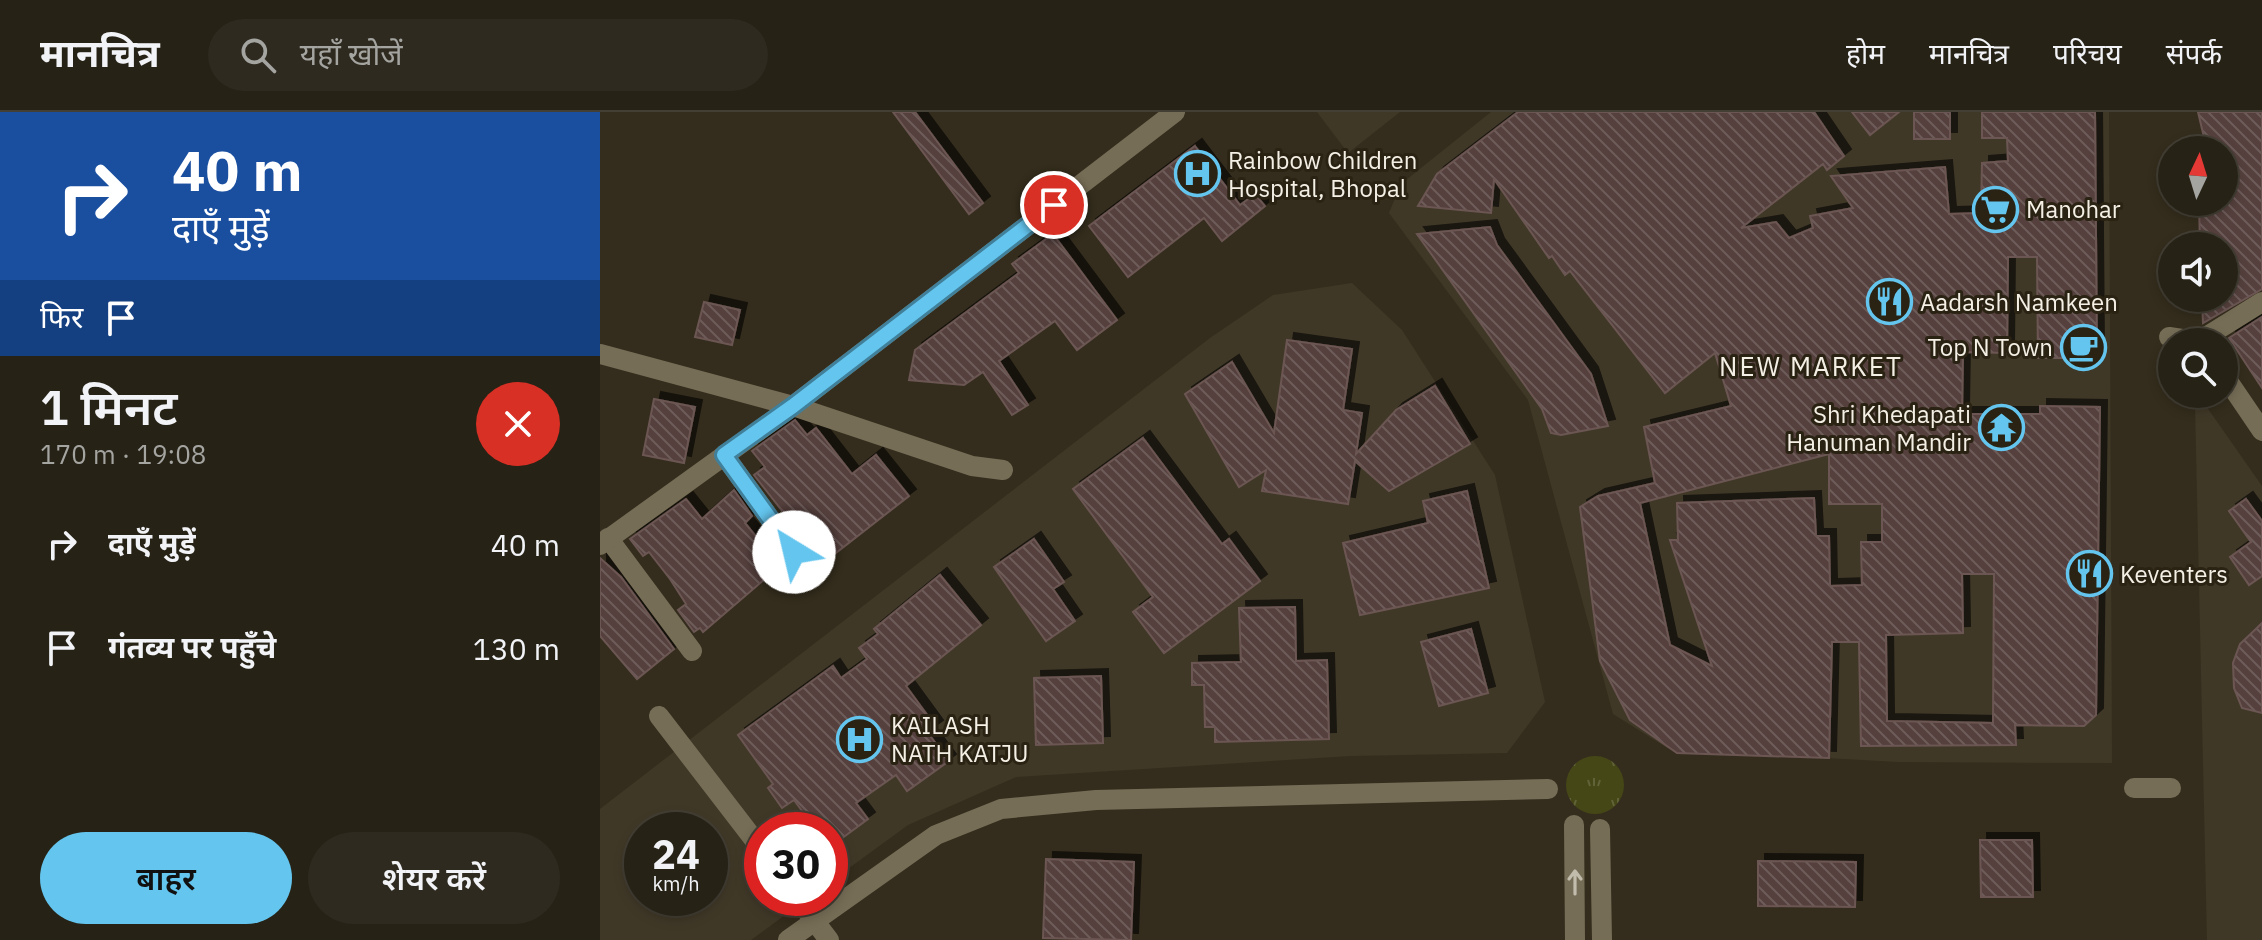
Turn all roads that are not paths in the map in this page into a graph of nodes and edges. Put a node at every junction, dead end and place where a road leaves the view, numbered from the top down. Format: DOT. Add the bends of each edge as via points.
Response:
graph roads {
  1 [pos="1175,112"];
  2 [pos="2262,302"];
  3 [pos="2222,328"];
  4 [pos="600,354"];
  5 [pos="2238,396"];
  6 [pos="793,406"];
  7 [pos="2262,431"];
  8 [pos="724,455"];
  9 [pos="1003,470"];
  10 [pos="604,541"];
  11 [pos="794,552"];
  12 [pos="692,651"];
  13 [pos="659,716"];
  14 [pos="2134,788"];
  15 [pos="2171,788"];
  16 [pos="1548,789"];
  17 [pos="1574,825"];
  18 [pos="744,827"];
  19 [pos="1600,829"];
  20 [pos="811,916"];
  21 [pos="815,921"];
  22 [pos="788,940"];
  23 [pos="829,940"];
  24 [pos="1575,940"];
  25 [pos="1602,940"];
  1 -- 6 [label="street"];
  2 -- 3 [label="street"];
  4 -- 6 [label="street"];
  5 -- 7 [label="street"];
  6 -- 8 [label="street"];
  6 -- 9 [label="street" via="972,466"];
  8 -- 10 [label="street"];
  8 -- 11 [label="street"];
  10 -- 12 [label="street"];
  13 -- 18 [label="street"];
  14 -- 15 [label="street"];
  16 -- 21 [label="street" via="1096,800 1001,809 936,835"];
  24 -- 17 [label="street, one-way"];
  19 -- 25 [label="street"];
  20 -- 21 [label="street"];
  21 -- 22 [label="street"];
  21 -- 23 [label="street"];
}
